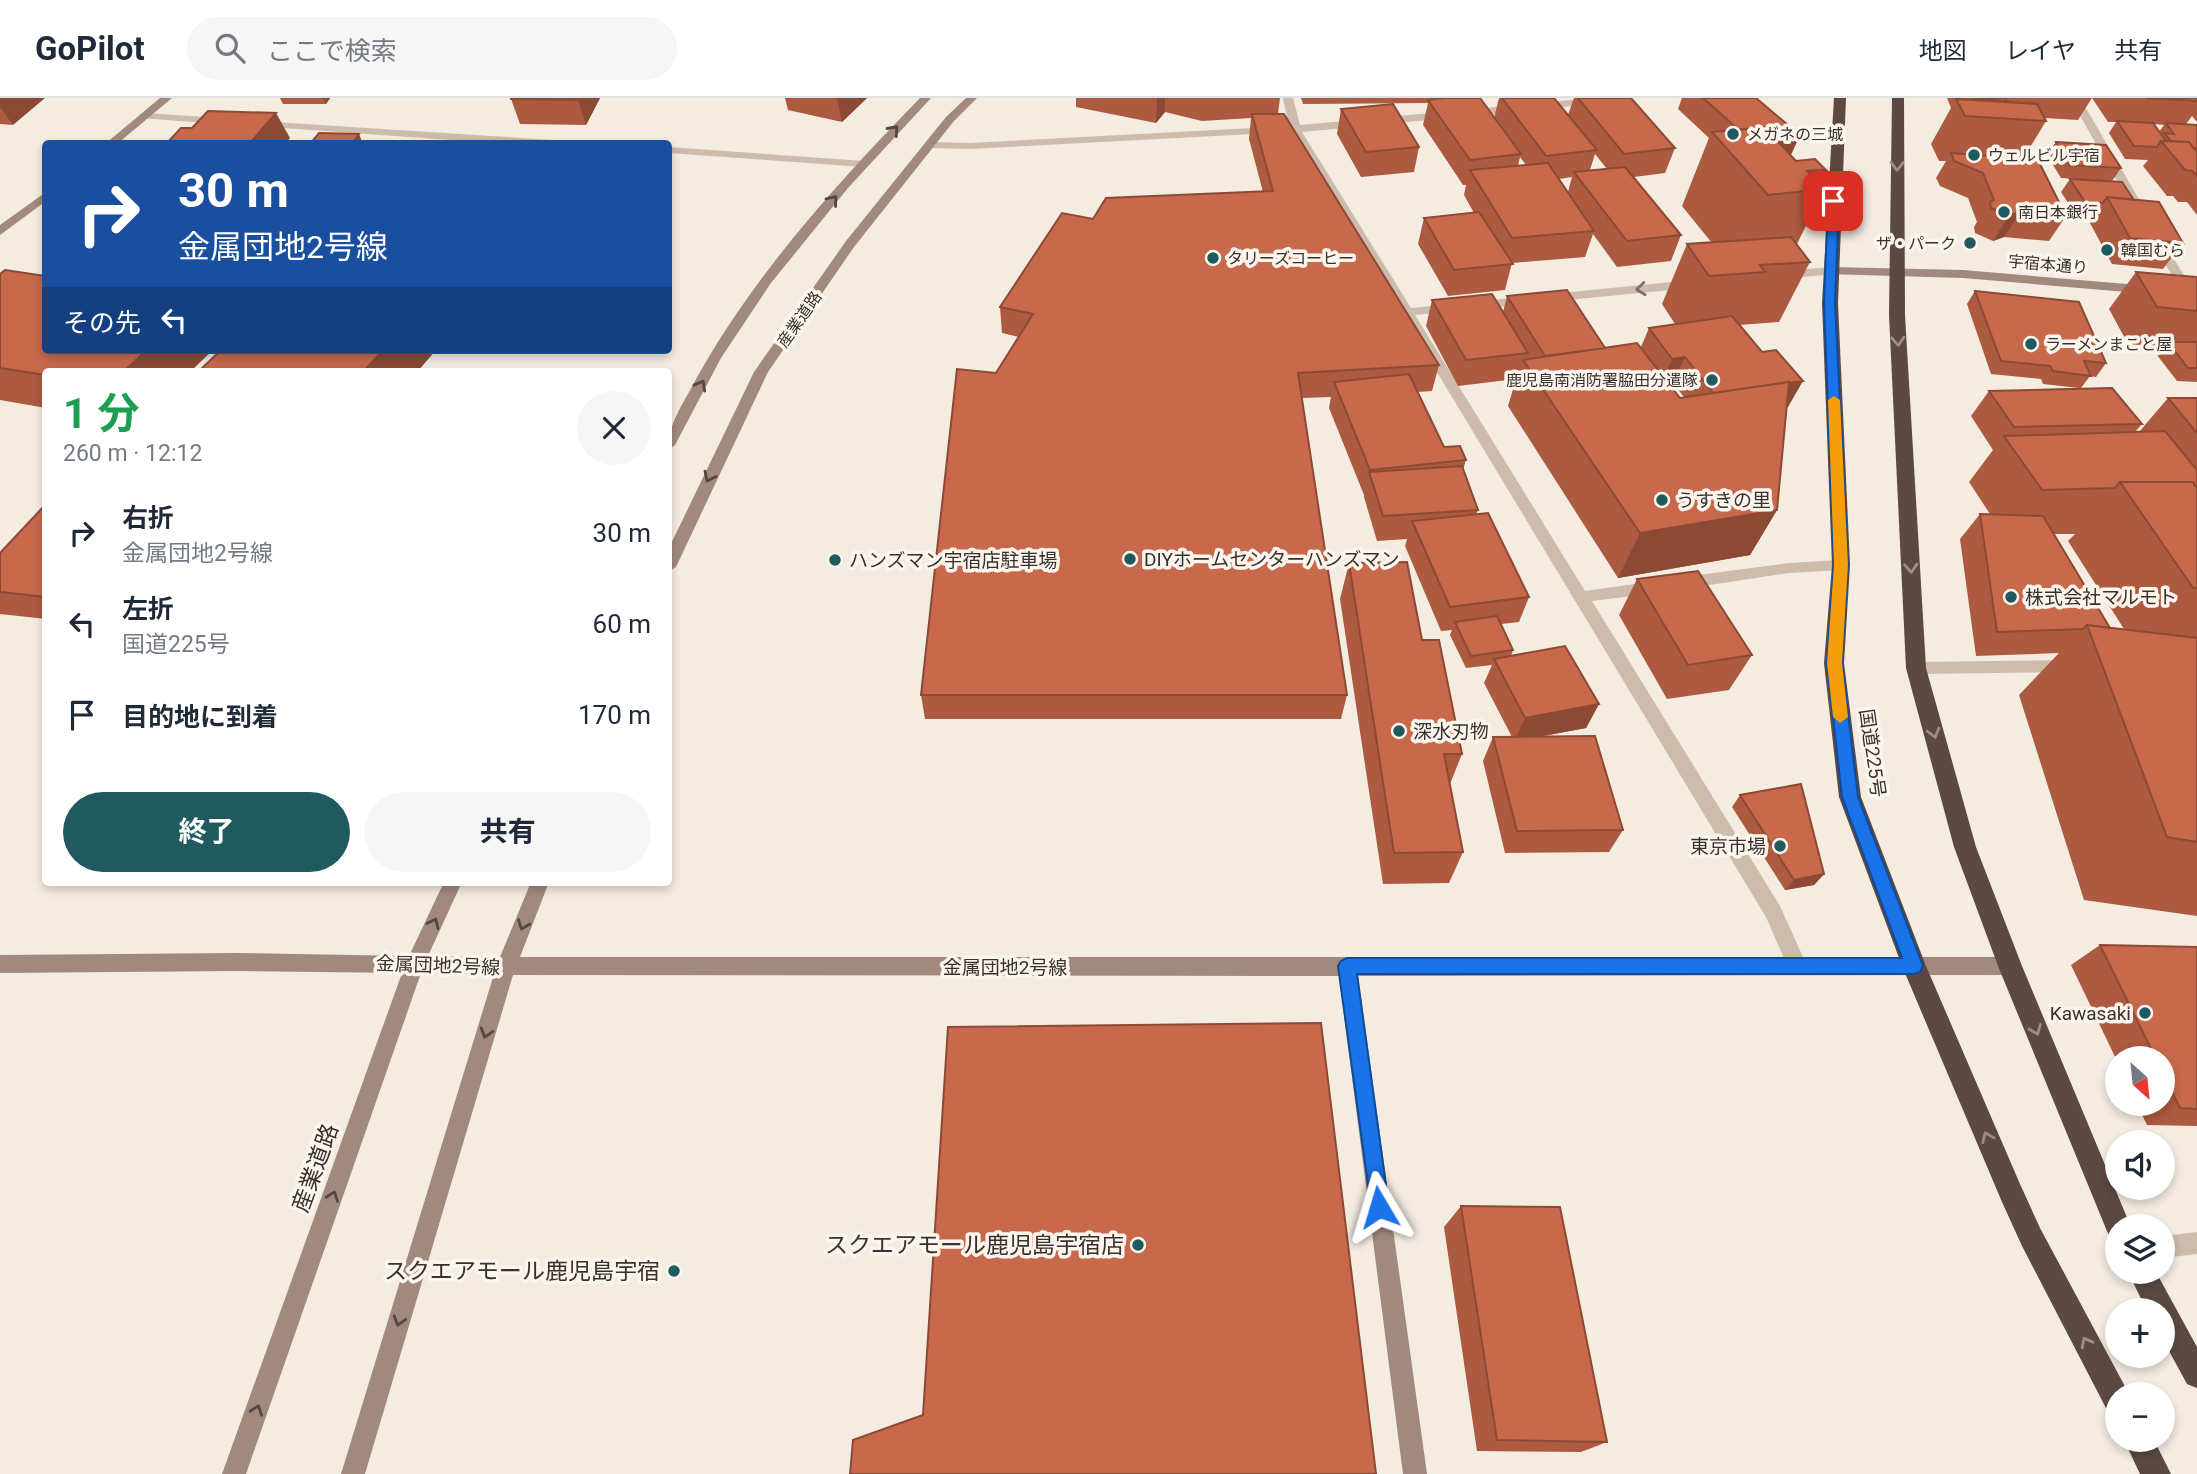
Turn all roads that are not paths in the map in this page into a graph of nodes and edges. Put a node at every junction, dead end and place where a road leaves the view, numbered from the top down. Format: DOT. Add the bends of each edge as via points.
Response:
graph roads {
  1 [pos="167,98"];
  2 [pos="926,98"];
  3 [pos="972,98"];
  4 [pos="1288,98"];
  5 [pos="1627,98"];
  6 [pos="1840,98"];
  7 [pos="1898,98"];
  8 [pos="2075,98"];
  9 [pos="144,116"];
  10 [pos="238,122"];
  11 [pos="252,123"];
  12 [pos="1295,130"];
  13 [pos="115,140"];
  14 [pos="508,140"];
  15 [pos="930,145"];
  16 [pos="672,150"];
  17 [pos="864,164"];
  18 [pos="42,198"];
  19 [pos="0,231"];
  20 [pos="1830,271"];
  21 [pos="1896,273"];
  22 [pos="1772,276"];
  23 [pos="1704,283"];
  24 [pos="2193,294"];
  25 [pos="2197,306"];
  26 [pos="1407,312"];
  27 [pos="672,438"];
  28 [pos="672,559"];
  29 [pos="1841,565"];
  30 [pos="1583,597"];
  31 [pos="2086,666"];
  32 [pos="1916,668"];
  33 [pos="451,886"];
  34 [pos="538,886"];
  35 [pos="0,964"];
  36 [pos="415,964"];
  37 [pos="1347,966"];
  38 [pos="1797,966"];
  39 [pos="1914,966"];
  40 [pos="2010,966"];
  41 [pos="506,967"];
  42 [pos="2113,1214"];
  43 [pos="2197,1243"];
  44 [pos="2175,1246"];
  45 [pos="2175,1335"];
  46 [pos="2197,1374"];
  47 [pos="2107,1382"];
  48 [pos="2144,1452"];
  49 [pos="234,1474"];
  50 [pos="353,1474"];
  51 [pos="1415,1474"];
  52 [pos="2156,1474"];
  1 -- 9 [label="main road"];
  17 -- 2 [label="main road, one-way"];
  3 -- 15 [label="main road, 産業道路"];
  4 -- 12 [label="street"];
  5 -- 12 [label="street"];
  6 -- 20 [label="highway, 国道225号"];
  7 -- 21 [label="highway, one-way"];
  8 -- 24 [label="street"];
  9 -- 10 [label="street"];
  9 -- 13 [label="main road"];
  11 -- 14 [label="street"];
  12 -- 15 [label="street"];
  12 -- 26 [label="street"];
  15 -- 28 [label="main road, 産業道路, one-way" via="850,244 761,372"];
  16 -- 17 [label="street"];
  27 -- 17 [label="main road, one-way" via="722,346"];
  18 -- 19 [label="main road"];
  20 -- 21 [label="main road, 宇宿本通り"];
  20 -- 22 [label="street"];
  20 -- 29 [label="highway, 国道225号"];
  21 -- 24 [label="main road, 宇宿本通り" via="1963,274"];
  21 -- 32 [label="highway, one-way"];
  23 -- 26 [label="street, one-way"];
  24 -- 25 [label="street"];
  26 -- 30 [label="street"];
  29 -- 30 [label="street" via="1788,568"];
  29 -- 39 [label="highway, 国道225号" via="1834,663 1850,797"];
  30 -- 38 [label="street" via="1773,912"];
  31 -- 32 [label="street"];
  32 -- 40 [label="highway, one-way" via="1965,847"];
  36 -- 33 [label="main road, 産業道路, one-way"];
  34 -- 41 [label="main road, one-way"];
  35 -- 36 [label="main road, 金属団地2号線"];
  36 -- 41 [label="main road, 金属団地2号線"];
  49 -- 36 [label="main road, 産業道路, one-way"];
  37 -- 38 [label="main road, 金属団地2号線"];
  37 -- 41 [label="main road, 金属団地2号線"];
  37 -- 51 [label="main road"];
  38 -- 39 [label="main road, 金属団地2号線"];
  39 -- 40 [label="main road, 金属団地2号線"];
  47 -- 39 [label="highway, 国道225号, one-way" via="2031,1237"];
  40 -- 42 [label="highway, one-way"];
  41 -- 50 [label="main road, one-way"];
  43 -- 44 [label="street"];
  45 -- 46 [label="highway"];
  48 -- 52 [label="highway"];
}
